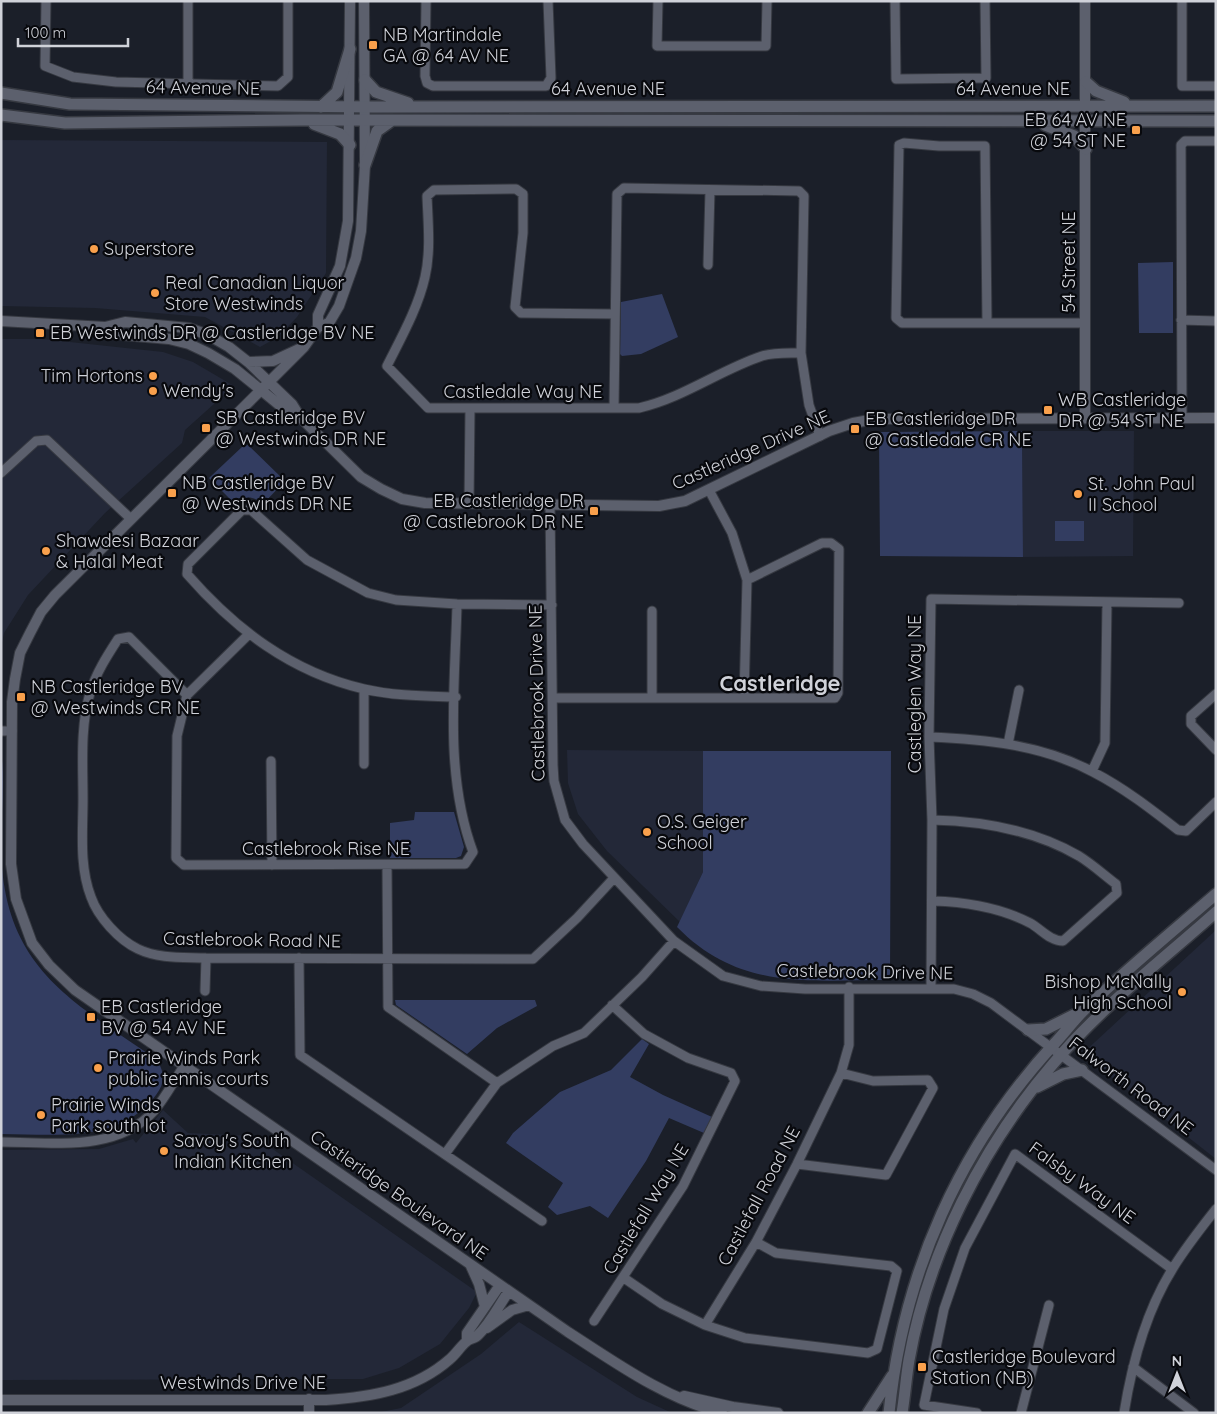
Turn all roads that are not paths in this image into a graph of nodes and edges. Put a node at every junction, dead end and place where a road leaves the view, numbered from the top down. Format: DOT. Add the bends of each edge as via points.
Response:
graph roads {
  1 [pos="46,1"];
  2 [pos="188,1"];
  3 [pos="288,1"];
  4 [pos="350,1"];
  5 [pos="364,1"];
  6 [pos="426,1"];
  7 [pos="548,1"];
  8 [pos="658,1"];
  9 [pos="767,1"];
  10 [pos="895,1"];
  11 [pos="985,1"];
  12 [pos="1085,1"];
  13 [pos="1182,1"];
  14 [pos="350,49"];
  15 [pos="365,80"];
  16 [pos="1086,82"];
  17 [pos="188,85"];
  18 [pos="1216,86"];
  19 [pos="1,93"];
  20 [pos="1086,106"];
  21 [pos="1216,106"];
  22 [pos="321,107"];
  23 [pos="350,107"];
  24 [pos="365,107"];
  25 [pos="425,107"];
  26 [pos="1140,107"];
  27 [pos="1,115"];
  28 [pos="303,120"];
  29 [pos="350,120"];
  30 [pos="365,120"];
  31 [pos="391,121"];
  32 [pos="1032,122"];
  33 [pos="1085,122"];
  34 [pos="1216,122"];
  35 [pos="1216,141"];
  36 [pos="350,146"];
  37 [pos="1086,148"];
  38 [pos="365,165"];
  39 [pos="710,190"];
  40 [pos="708,265"];
  41 [pos="615,314"];
  42 [pos="1181,320"];
  43 [pos="1,321"];
  44 [pos="1216,321"];
  45 [pos="987,322"];
  46 [pos="1085,323"];
  47 [pos="105,327"];
  48 [pos="318,327"];
  49 [pos="304,347"];
  50 [pos="801,353"];
  51 [pos="248,362"];
  52 [pos="269,382"];
  53 [pos="261,391"];
  54 [pos="470,408"];
  55 [pos="614,408"];
  56 [pos="300,417"];
  57 [pos="1085,418"];
  58 [pos="1182,418"];
  59 [pos="1216,418"];
  60 [pos="820,436"];
  61 [pos="1,473"];
  62 [pos="709,490"];
  63 [pos="469,503"];
  64 [pos="550,505"];
  65 [pos="131,520"];
  66 [pos="746,580"];
  67 [pos="1107,602"];
  68 [pos="1179,603"];
  69 [pos="457,604"];
  70 [pos="552,605"];
  71 [pos="652,611"];
  72 [pos="248,635"];
  73 [pos="364,689"];
  74 [pos="1019,690"];
  75 [pos="1216,694"];
  76 [pos="187,695"];
  77 [pos="456,697"];
  78 [pos="554,698"];
  79 [pos="652,698"];
  80 [pos="744,698"];
  81 [pos="6,731"];
  82 [pos="929,738"];
  83 [pos="1008,744"];
  84 [pos="1216,750"];
  85 [pos="271,761"];
  86 [pos="364,764"];
  87 [pos="1092,771"];
  88 [pos="1216,802"];
  89 [pos="932,820"];
  90 [pos="272,865"];
  91 [pos="387,866"];
  92 [pos="614,878"];
  93 [pos="1216,894"];
  94 [pos="933,901"];
  95 [pos="1216,912"];
  96 [pos="674,941"];
  97 [pos="206,958"];
  98 [pos="299,958"];
  99 [pos="389,958"];
  100 [pos="849,987"];
  101 [pos="931,987"];
  102 [pos="205,991"];
  103 [pos="612,1005"];
  104 [pos="1084,1010"];
  105 [pos="1028,1030"];
  106 [pos="1051,1047"];
  107 [pos="1061,1054"];
  108 [pos="184,1066"];
  109 [pos="1082,1070"];
  110 [pos="841,1073"];
  111 [pos="496,1083"];
  112 [pos="1033,1089"];
  113 [pos="1,1142"];
  114 [pos="445,1154"];
  115 [pos="797,1164"];
  116 [pos="1216,1170"];
  117 [pos="1216,1209"];
  118 [pos="542,1221"];
  119 [pos="756,1242"];
  120 [pos="469,1263"];
  121 [pos="1172,1269"];
  122 [pos="624,1278"];
  123 [pos="505,1288"];
  124 [pos="530,1305"];
  125 [pos="1048,1305"];
  126 [pos="485,1307"];
  127 [pos="594,1321"];
  128 [pos="705,1325"];
  129 [pos="484,1329"];
  130 [pos="467,1340"];
  131 [pos="1132,1367"];
  132 [pos="893,1375"];
  133 [pos="678,1396"];
  134 [pos="309,1399"];
  135 [pos="1,1400"];
  136 [pos="309,1413"];
  137 [pos="722,1413"];
  138 [pos="778,1413"];
  139 [pos="868,1413"];
  140 [pos="889,1413"];
  141 [pos="902,1413"];
  142 [pos="977,1413"];
  143 [pos="1021,1413"];
  144 [pos="1124,1413"];
  145 [pos="1194,1413"];
  1 -- 17 [label="street" via="45,66 73,77"];
  2 -- 17 [label="street"];
  3 -- 17 [label="street" via="288,77 278,86"];
  4 -- 14 [label="street, Castleridge Boulevard NE"];
  5 -- 15 [label="street, Castleridge Boulevard NE"];
  6 -- 7 [label="street" via="426,76 433,86 549,84"];
  8 -- 9 [label="street" via="656,46 766,46"];
  10 -- 11 [label="street" via="896,79 986,78"];
  12 -- 16 [label="street, 54 Street NE"];
  13 -- 18 [label="street" via="1182,86"];
  14 -- 22 [label="main road" via="341,85 334,97"];
  14 -- 23 [label="street, Castleridge Boulevard NE"];
  15 -- 24 [label="street, Castleridge Boulevard NE"];
  15 -- 25 [label="main road" via="386,97"];
  16 -- 20 [label="street, 54 Street NE"];
  16 -- 26 [label="main road" via="1111,98"];
  19 -- 22 [label="main road, 64 Avenue NE" via="70,104"];
  20 -- 25 [label="main road, 64 Avenue NE"];
  20 -- 26 [label="main road, 64 Avenue NE"];
  20 -- 33 [label="street, 54 Street NE"];
  21 -- 26 [label="main road, 64 Avenue NE"];
  22 -- 23 [label="main road, 64 Avenue NE"];
  23 -- 24 [label="main road, 64 Avenue NE"];
  23 -- 29 [label="street, Castleridge Boulevard NE"];
  24 -- 25 [label="main road, 64 Avenue NE"];
  24 -- 30 [label="street, Castleridge Boulevard NE"];
  27 -- 28 [label="main road, 64 Avenue NE" via="66,123"];
  28 -- 29 [label="main road, 64 Avenue NE"];
  28 -- 36 [label="main road" via="333,130"];
  29 -- 30 [label="main road, 64 Avenue NE"];
  29 -- 36 [label="street, Castleridge Boulevard NE"];
  30 -- 31 [label="main road, 64 Avenue NE"];
  30 -- 38 [label="street, Castleridge Boulevard NE"];
  31 -- 32 [label="main road, 64 Avenue NE"];
  31 -- 38 [label="main road" via="378,131"];
  32 -- 33 [label="main road, 64 Avenue NE"];
  32 -- 37 [label="main road" via="1074,136"];
  33 -- 34 [label="main road, 64 Avenue NE"];
  33 -- 37 [label="street, 54 Street NE"];
  35 -- 42 [label="street" via="1185,141 1181,145"];
  36 -- 48 [label="street, Castleridge Boulevard NE" via="348,221 344,245 340,266 318,315"];
  37 -- 46 [label="street, 54 Street NE"];
  38 -- 48 [label="street, Castleridge Boulevard NE" via="360,231 351,277 329,323"];
  39 -- 40 [label="street"];
  39 -- 41 [label="street" via="624,188 616,194"];
  39 -- 50 [label="street" via="799,190 804,196"];
  41 -- 54 [label="street, Castledale Way NE" via="520,313 514,307 524,233 523,194 516,189 434,190 427,196 425,277 387,366 428,408"];
  41 -- 55 [label="street"];
  42 -- 44 [label="street"];
  42 -- 58 [label="street"];
  43 -- 47 [label="street"];
  45 -- 45 [label="street" via="985,146 899,145 896,318 902,322"];
  45 -- 46 [label="street"];
  46 -- 57 [label="street, 54 Street NE"];
  47 -- 51 [label="street" via="125,322 189,328 215,339"];
  47 -- 53 [label="street" via="123,335 189,344 235,369"];
  48 -- 49 [label="street, Castleridge Boulevard NE"];
  49 -- 51 [label="street" via="273,361"];
  49 -- 52 [label="street, Castleridge Boulevard NE"];
  50 -- 55 [label="street, Castledale Way NE" via="762,356 659,403 639,408"];
  50 -- 60 [label="street" via="809,405"];
  51 -- 52 [label="street"];
  52 -- 53 [label="street, Castleridge Boulevard NE"];
  52 -- 56 [label="street, Castleridge Drive NE" via="292,404"];
  53 -- 56 [label="street, Castleridge Drive NE"];
  53 -- 65 [label="street, Castleridge Boulevard NE"];
  54 -- 55 [label="street, Castledale Way NE"];
  54 -- 63 [label="street"];
  56 -- 63 [label="street, Castleridge Drive NE" via="361,477 381,490 402,499 425,503"];
  57 -- 58 [label="street, Castleridge Drive NE"];
  57 -- 60 [label="street, Castleridge Drive NE" via="875,419 853,423"];
  58 -- 59 [label="street, Castleridge Drive NE"];
  60 -- 62 [label="street, Castleridge Drive NE"];
  61 -- 65 [label="street" via="36,441 47,440"];
  62 -- 64 [label="street, Castleridge Drive NE" via="685,501 660,506"];
  62 -- 66 [label="street" via="732,533"];
  63 -- 64 [label="street, Castleridge Drive NE"];
  64 -- 70 [label="street, Castlebrook Drive NE"];
  65 -- 81 [label="street, Castleridge Boulevard NE" via="55,595 33,626 20,653"];
  66 -- 80 [label="street"];
  66 -- 80 [label="street" via="822,543 839,549 838,693 835,698"];
  67 -- 68 [label="street"];
  67 -- 82 [label="street, Castleglen Way NE" via="932,599"];
  67 -- 87 [label="street" via="1105,743"];
  69 -- 70 [label="street"];
  69 -- 72 [label="street" via="396,600 368,593 307,560 250,510 242,510 188,564 187,574 212,603"];
  69 -- 77 [label="street, Castlebrook Rise NE"];
  70 -- 78 [label="street, Castlebrook Drive NE"];
  71 -- 79 [label="street"];
  72 -- 73 [label="street" via="302,666"];
  72 -- 76 [label="street"];
  73 -- 77 [label="street"];
  73 -- 86 [label="street"];
  74 -- 83 [label="street"];
  75 -- 84 [label="street" via="1192,716 1191,724"];
  76 -- 90 [label="street, Castlebrook Rise NE" via="177,736 176,858 184,866"];
  76 -- 97 [label="street, Castlebrook Road NE" via="129,637 118,639 100,667 86,713 83,862 91,899 115,932 138,949 161,956"];
  77 -- 91 [label="street, Castlebrook Rise NE" via="454,753 458,794 462,823 473,852 464,864"];
  78 -- 79 [label="street"];
  78 -- 92 [label="street, Castlebrook Drive NE" via="553,765 558,800 565,820"];
  79 -- 80 [label="street"];
  81 -- 108 [label="street, Castleridge Boulevard NE" via="11,864 16,899 32,943 75,990"];
  82 -- 83 [label="street"];
  82 -- 89 [label="street, Castleglen Way NE"];
  83 -- 87 [label="street"];
  85 -- 90 [label="street"];
  87 -- 88 [label="street" via="1136,798 1178,830 1186,831"];
  89 -- 94 [label="street, Castleglen Way NE"];
  89 -- 94 [label="street" via="1004,826 1042,839 1080,857 1116,884 1118,892 1063,941 1056,941 1030,923 996,909 961,902"];
  90 -- 91 [label="street, Castlebrook Rise NE"];
  91 -- 99 [label="street"];
  92 -- 96 [label="street, Castlebrook Drive NE"];
  92 -- 99 [label="street, Castlebrook Road NE" via="534,958"];
  93 -- 104 [label="main road"];
  94 -- 101 [label="street, Castleglen Way NE"];
  95 -- 107 [label="main road"];
  96 -- 100 [label="street, Castlebrook Drive NE" via="723,976 761,986 804,989"];
  96 -- 103 [label="street"];
  97 -- 98 [label="street, Castlebrook Road NE"];
  97 -- 102 [label="street"];
  98 -- 99 [label="street, Castlebrook Road NE"];
  98 -- 114 [label="street" via="300,1055"];
  99 -- 111 [label="street" via="388,1007"];
  100 -- 101 [label="street, Castlebrook Drive NE"];
  100 -- 110 [label="street, Castlefall Road NE" via="849,1045"];
  101 -- 105 [label="street, Castlebrook Drive NE" via="954,988 973,994"];
  103 -- 111 [label="street" via="584,1033 528,1060"];
  103 -- 122 [label="street, Castlefall Way NE" via="644,1034 688,1058 732,1073 735,1081 683,1186"];
  104 -- 105 [label="main road" via="1046,1029"];
  104 -- 106 [label="main road"];
  105 -- 106 [label="street, Castlebrook Drive NE"];
  106 -- 107 [label="street, Falworth Road NE"];
  106 -- 132 [label="main road" via="988,1128 944,1207 912,1292"];
  107 -- 109 [label="street, Falworth Road NE"];
  107 -- 112 [label="main road"];
  108 -- 113 [label="street" via="154,1111 115,1136 94,1141"];
  108 -- 120 [label="street, Castleridge Boulevard NE"];
  109 -- 112 [label="main road" via="1063,1074"];
  109 -- 116 [label="street, Falworth Road NE"];
  110 -- 115 [label="street, Castlefall Road NE"];
  110 -- 115 [label="street" via="873,1081 928,1080 933,1088 886,1175"];
  111 -- 114 [label="street"];
  112 -- 141 [label="main road" via="979,1171 939,1254 909,1360"];
  114 -- 118 [label="street"];
  115 -- 119 [label="street, Castlefall Road NE"];
  117 -- 121 [label="street"];
  119 -- 128 [label="street, Castlefall Road NE"];
  119 -- 128 [label="street" via="776,1253 891,1266 897,1272 877,1349 868,1353 745,1338"];
  120 -- 123 [label="street, Castleridge Boulevard NE"];
  120 -- 126 [label="street"];
  121 -- 131 [label="street" via="1150,1314"];
  121 -- 142 [label="street, Falsby Way NE" via="1015,1154 965,1248 944,1308 924,1405"];
  122 -- 127 [label="street, Castlefall Way NE"];
  122 -- 128 [label="street" via="662,1304"];
  123 -- 124 [label="street, Castleridge Boulevard NE"];
  123 -- 126 [label="street, Westwinds Drive NE"];
  123 -- 129 [label="street, Westwinds Drive NE"];
  124 -- 129 [label="street" via="512,1310 493,1326"];
  124 -- 133 [label="street, Castleridge Boulevard NE" via="626,1369"];
  125 -- 143 [label="street"];
  126 -- 130 [label="street, Westwinds Drive NE" via="467,1333"];
  129 -- 130 [label="street, Westwinds Drive NE"];
  130 -- 134 [label="street, Westwinds Drive NE" via="434,1372 389,1392 362,1398"];
  131 -- 144 [label="street"];
  131 -- 145 [label="street"];
  132 -- 139 [label="main road"];
  132 -- 140 [label="main road"];
  133 -- 137 [label="street, Castleridge Boulevard NE" via="699,1407"];
  133 -- 138 [label="street, Castleridge Boulevard NE"];
  134 -- 135 [label="street, Westwinds Drive NE"];
  134 -- 136 [label="street"];
}
